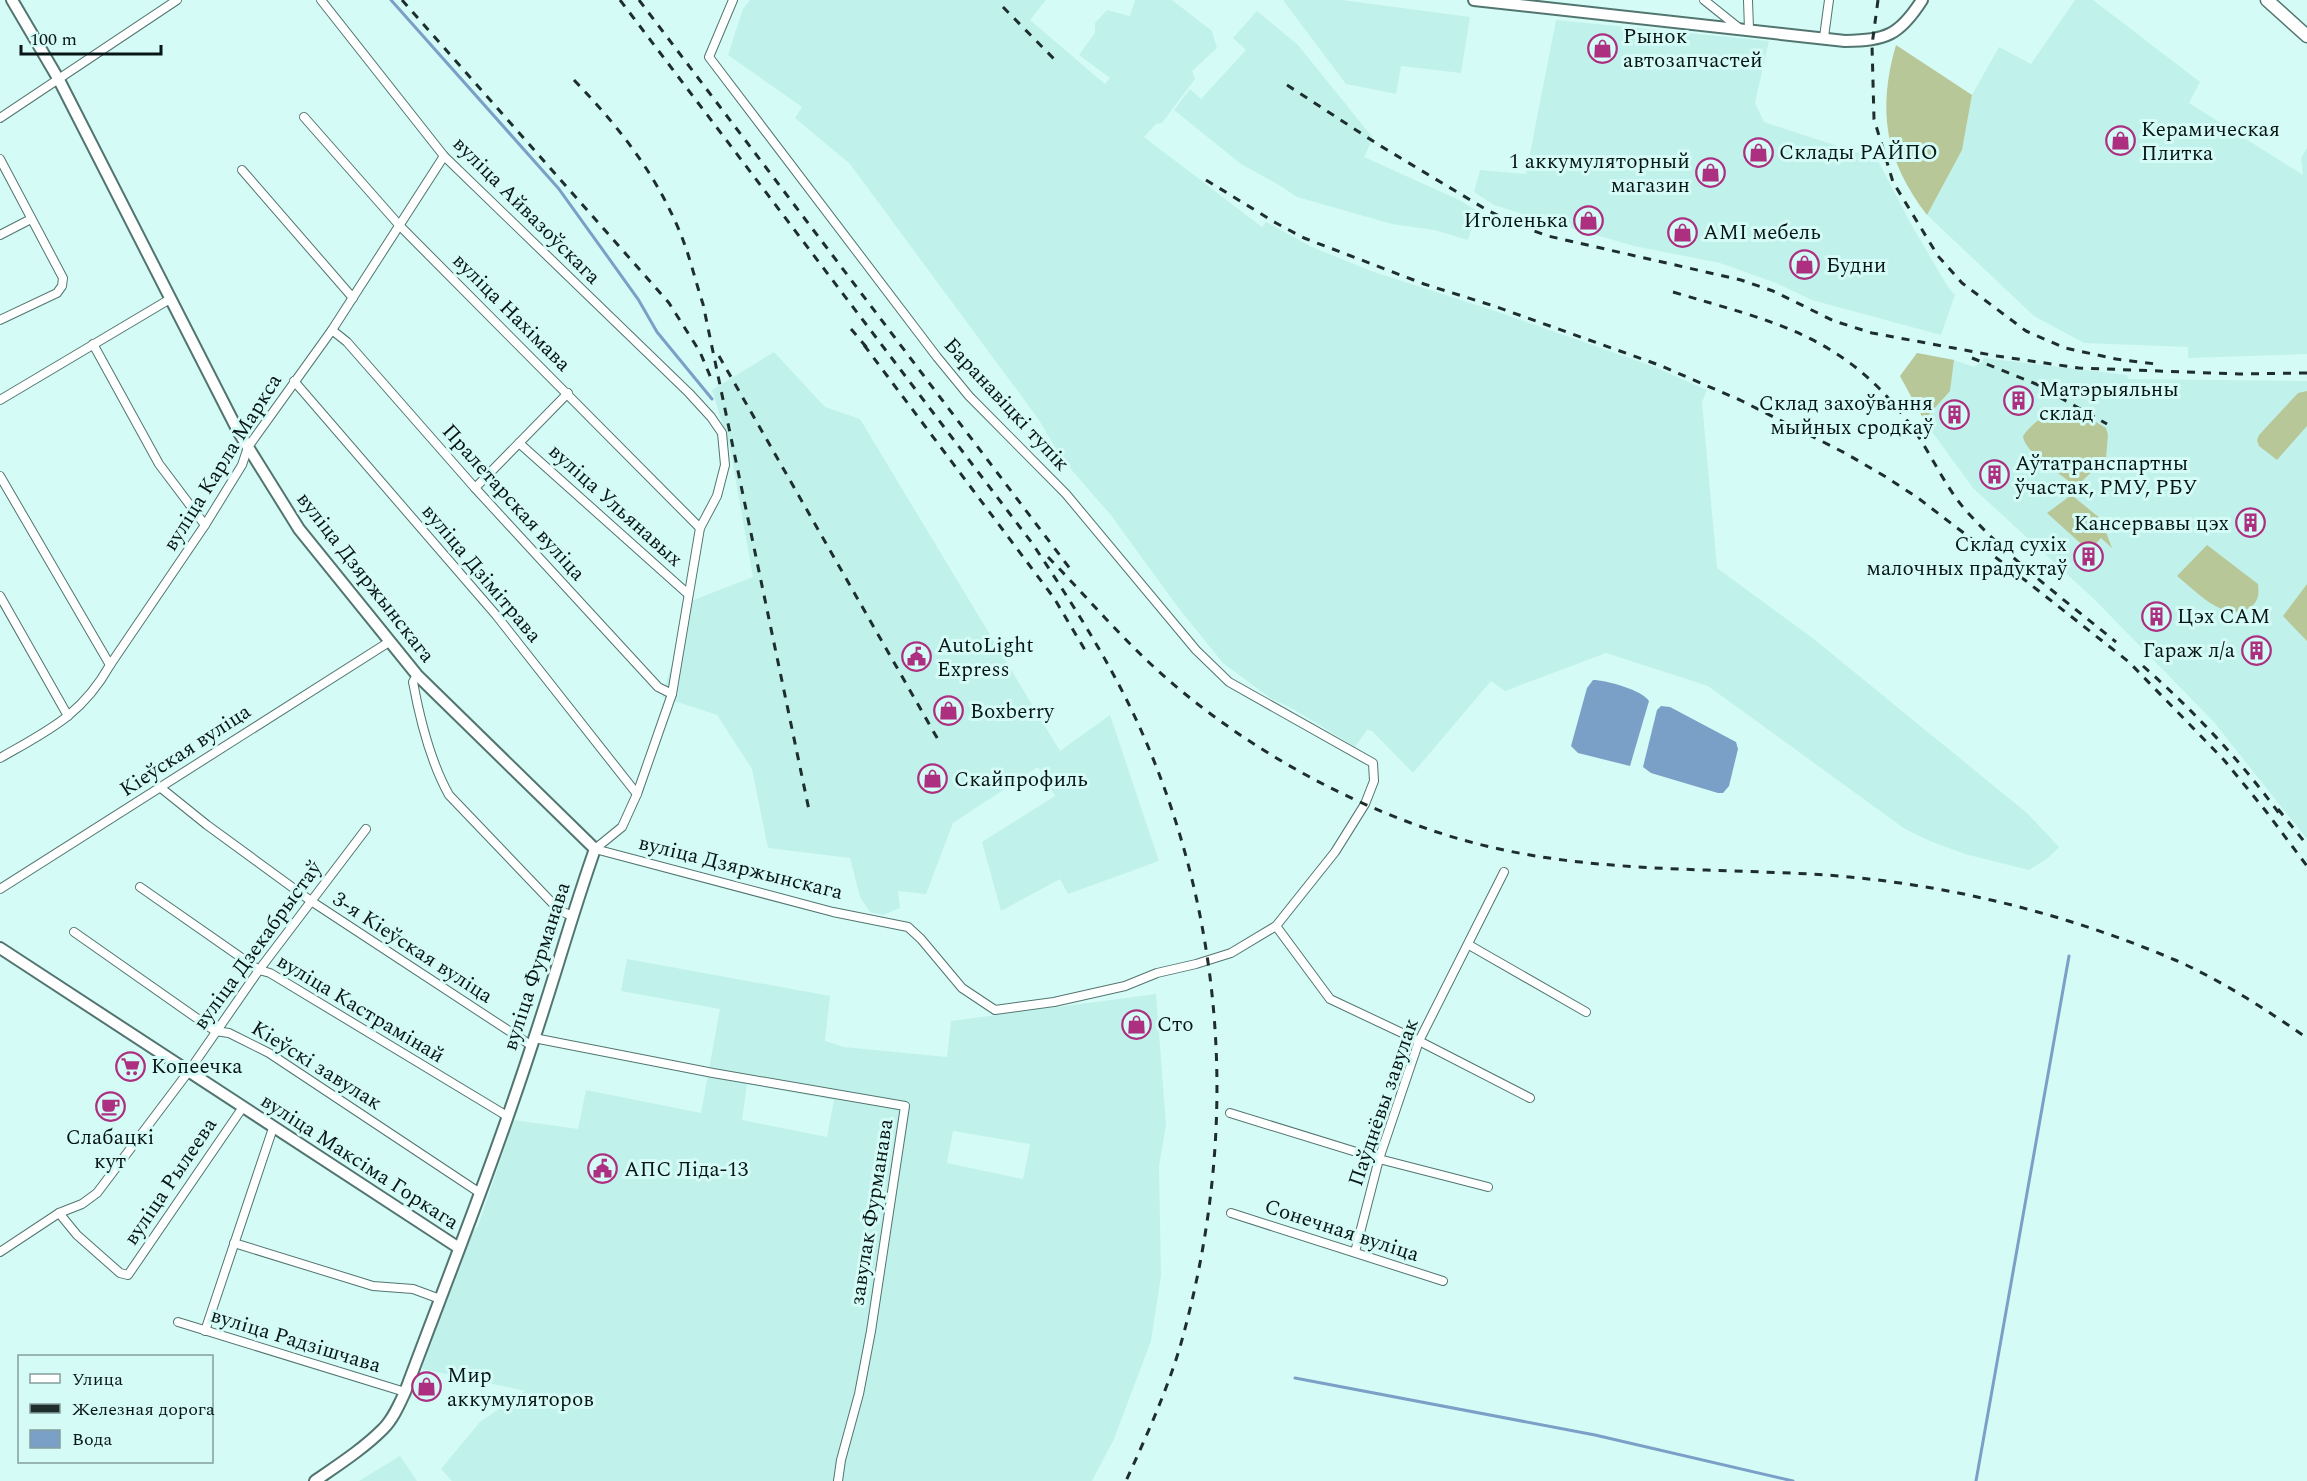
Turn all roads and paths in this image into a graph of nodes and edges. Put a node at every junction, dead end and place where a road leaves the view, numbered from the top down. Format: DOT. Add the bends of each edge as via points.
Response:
graph roads {
  1 [pos="12,0"];
  2 [pos="177,0"];
  3 [pos="321,0"];
  4 [pos="733,0"];
  5 [pos="1474,0"];
  6 [pos="1704,0"];
  7 [pos="1748,0"];
  8 [pos="1829,0"];
  9 [pos="1922,0"];
  10 [pos="2267,0"];
  11 [pos="1744,29"];
  12 [pos="2307,36"];
  13 [pos="1824,37"];
  14 [pos="59,80"];
  15 [pos="304,117"];
  16 [pos="0,118"];
  17 [pos="444,156"];
  18 [pos="0,159"];
  19 [pos="242,170"];
  20 [pos="31,219"];
  21 [pos="400,226"];
  22 [pos="0,235"];
  23 [pos="353,298"];
  24 [pos="170,299"];
  25 [pos="0,320"];
  26 [pos="332,330"];
  27 [pos="93,344"];
  28 [pos="294,381"];
  29 [pos="568,393"];
  30 [pos="0,400"];
  31 [pos="519,443"];
  32 [pos="248,447"];
  33 [pos="0,476"];
  34 [pos="475,488"];
  35 [pos="205,525"];
  36 [pos="700,528"];
  37 [pos="688,594"];
  38 [pos="0,596"];
  39 [pos="389,642"];
  40 [pos="111,664"];
  41 [pos="417,675"];
  42 [pos="672,694"];
  43 [pos="68,716"];
  44 [pos="1,755"];
  45 [pos="161,788"];
  46 [pos="637,794"];
  47 [pos="366,829"];
  48 [pos="595,849"];
  49 [pos="1504,872"];
  50 [pos="140,887"];
  51 [pos="0,889"];
  52 [pos="311,901"];
  53 [pos="572,916"];
  54 [pos="1276,926"];
  55 [pos="74,932"];
  56 [pos="1469,945"];
  57 [pos="0,948"];
  58 [pos="259,970"];
  59 [pos="1587,1012"];
  60 [pos="215,1031"];
  61 [pos="1419,1041"];
  62 [pos="533,1042"];
  63 [pos="189,1071"];
  64 [pos="1530,1098"];
  65 [pos="243,1107"];
  66 [pos="1230,1113"];
  67 [pos="507,1116"];
  68 [pos="273,1128"];
  69 [pos="1379,1159"];
  70 [pos="1488,1187"];
  71 [pos="480,1193"];
  72 [pos="59,1213"];
  73 [pos="1231,1213"];
  74 [pos="234,1243"];
  75 [pos="459,1248"];
  76 [pos="0,1252"];
  77 [pos="1355,1252"];
  78 [pos="1443,1281"];
  79 [pos="440,1299"];
  80 [pos="178,1322"];
  81 [pos="205,1330"];
  82 [pos="405,1392"];
  83 [pos="315,1481"];
  84 [pos="838,1481"];
  1 -- 14 [label="street, вуліца Дзяржынскага"];
  2 -- 14 [label="street"];
  3 -- 17 [label="street, вуліца Айвазоўскага"];
  4 -- 54 [label="street, Баранавіцкі тупік" via="709,57 969,396 1066,494 1196,650 1229,682 1373,763 1374,781 1365,804 1335,852"];
  5 -- 11 [label="street"];
  6 -- 11 [label="street"];
  7 -- 11 [label="street"];
  8 -- 13 [label="street"];
  9 -- 13 [label="street" via="1914,13 1888,36 1845,41"];
  10 -- 12 [label="main road"];
  11 -- 13 [label="street"];
  14 -- 16 [label="street"];
  14 -- 24 [label="street, вуліца Дзяржынскага"];
  15 -- 21 [label="street, вуліца Нахімава"];
  17 -- 21 [label="street, вуліца Карла Маркса"];
  17 -- 36 [label="street, вуліца Айвазоўскага" via="711,417 722,433 725,465 717,496"];
  18 -- 20 [label="street"];
  19 -- 23 [label="street"];
  20 -- 22 [label="street"];
  20 -- 25 [label="street" via="63,278 62,286 57,293"];
  21 -- 23 [label="street, вуліца Карла Маркса"];
  21 -- 29 [label="street, вуліца Нахімава"];
  23 -- 26 [label="street, вуліца Карла Маркса"];
  24 -- 27 [label="street"];
  24 -- 32 [label="street, вуліца Дзяржынскага"];
  26 -- 28 [label="street, вуліца Карла Маркса"];
  26 -- 34 [label="street, Пралетарская вуліца"];
  27 -- 30 [label="street"];
  27 -- 35 [label="street" via="159,464"];
  28 -- 32 [label="street, вуліца Карла Маркса"];
  28 -- 46 [label="street, вуліца Дзімітрава" via="496,615"];
  29 -- 31 [label="street"];
  29 -- 36 [label="street, вуліца Нахімава"];
  31 -- 34 [label="street"];
  31 -- 37 [label="street, вуліца Ульянавых"];
  32 -- 35 [label="street, вуліца Карла Маркса" via="242,465"];
  32 -- 39 [label="street, вуліца Дзяржынскага" via="298,529"];
  33 -- 40 [label="street"];
  34 -- 42 [label="street, Пралетарская вуліца" via="658,687"];
  35 -- 40 [label="street, вуліца Карла Маркса"];
  36 -- 37 [label="street"];
  37 -- 42 [label="street"];
  38 -- 43 [label="street"];
  39 -- 41 [label="street, вуліца Дзяржынскага"];
  39 -- 45 [label="street, Кіеўская вуліца"];
  40 -- 43 [label="street, вуліца Карла Маркса" via="84,703"];
  41 -- 48 [label="street, вуліца Дзяржынскага"];
  41 -- 53 [label="street" via="413,682 416,697 432,757 449,795 559,910"];
  42 -- 46 [label="street"];
  43 -- 44 [label="street, вуліца Карла Маркса"];
  45 -- 51 [label="street, Кіеўская вуліца"];
  45 -- 52 [label="street, 3-я Кіеўская вуліца"];
  46 -- 48 [label="street" via="622,827"];
  47 -- 52 [label="street, вуліца Дзекабрыстаў"];
  48 -- 53 [label="street, вуліца Фурманава"];
  48 -- 54 [label="street, вуліца Дзяржынскага" via="833,912 908,927 962,988 995,1010 1125,986 1232,953"];
  49 -- 56 [label="street, Паўднёвы завулак"];
  50 -- 58 [label="street, вуліца Кастрамінай"];
  52 -- 58 [label="street, вуліца Дзекабрыстаў"];
  52 -- 62 [label="street, 3-я Кіеўская вуліца"];
  53 -- 62 [label="street, вуліца Фурманава"];
  54 -- 61 [label="street" via="1330,999"];
  55 -- 60 [label="street, Кіеўскі завулак"];
  56 -- 59 [label="street"];
  56 -- 61 [label="street, Паўднёвы завулак"];
  57 -- 63 [label="street, вуліца Максіма Горкага"];
  58 -- 60 [label="street, вуліца Дзекабрыстаў"];
  58 -- 67 [label="street, вуліца Кастрамінай"];
  60 -- 63 [label="street, вуліца Дзекабрыстаў"];
  60 -- 71 [label="street, Кіеўскі завулак" via="229,1033 269,1053"];
  61 -- 64 [label="street"];
  61 -- 69 [label="street, Паўднёвы завулак"];
  62 -- 67 [label="street, вуліца Фурманава"];
  62 -- 84 [label="street, завулак Фурманава" via="905,1106 871,1331"];
  63 -- 65 [label="street, вуліца Максіма Горкага"];
  63 -- 72 [label="street, вуліца Дзекабрыстаў" via="98,1194"];
  65 -- 68 [label="street, вуліца Максіма Горкага"];
  65 -- 72 [label="street, вуліца Рылеева" via="128,1275 120,1273 77,1235"];
  66 -- 69 [label="street"];
  67 -- 71 [label="street, вуліца Фурманава"];
  68 -- 74 [label="street"];
  68 -- 75 [label="street, вуліца Максіма Горкага"];
  69 -- 70 [label="street"];
  69 -- 77 [label="street, Паўднёвы завулак"];
  71 -- 75 [label="street, вуліца Фурманава"];
  72 -- 76 [label="street"];
  73 -- 77 [label="street, Сонечная вуліца"];
  74 -- 79 [label="street" via="373,1286 413,1289"];
  74 -- 81 [label="street"];
  75 -- 79 [label="street, вуліца Фурманава"];
  77 -- 78 [label="street, Сонечная вуліца"];
  79 -- 82 [label="street, вуліца Фурманава"];
  80 -- 81 [label="street, вуліца Радзішчава"];
  81 -- 82 [label="street, вуліца Радзішчава"];
  82 -- 83 [label="street, вуліца Фурманава" via="384,1428"];
}
